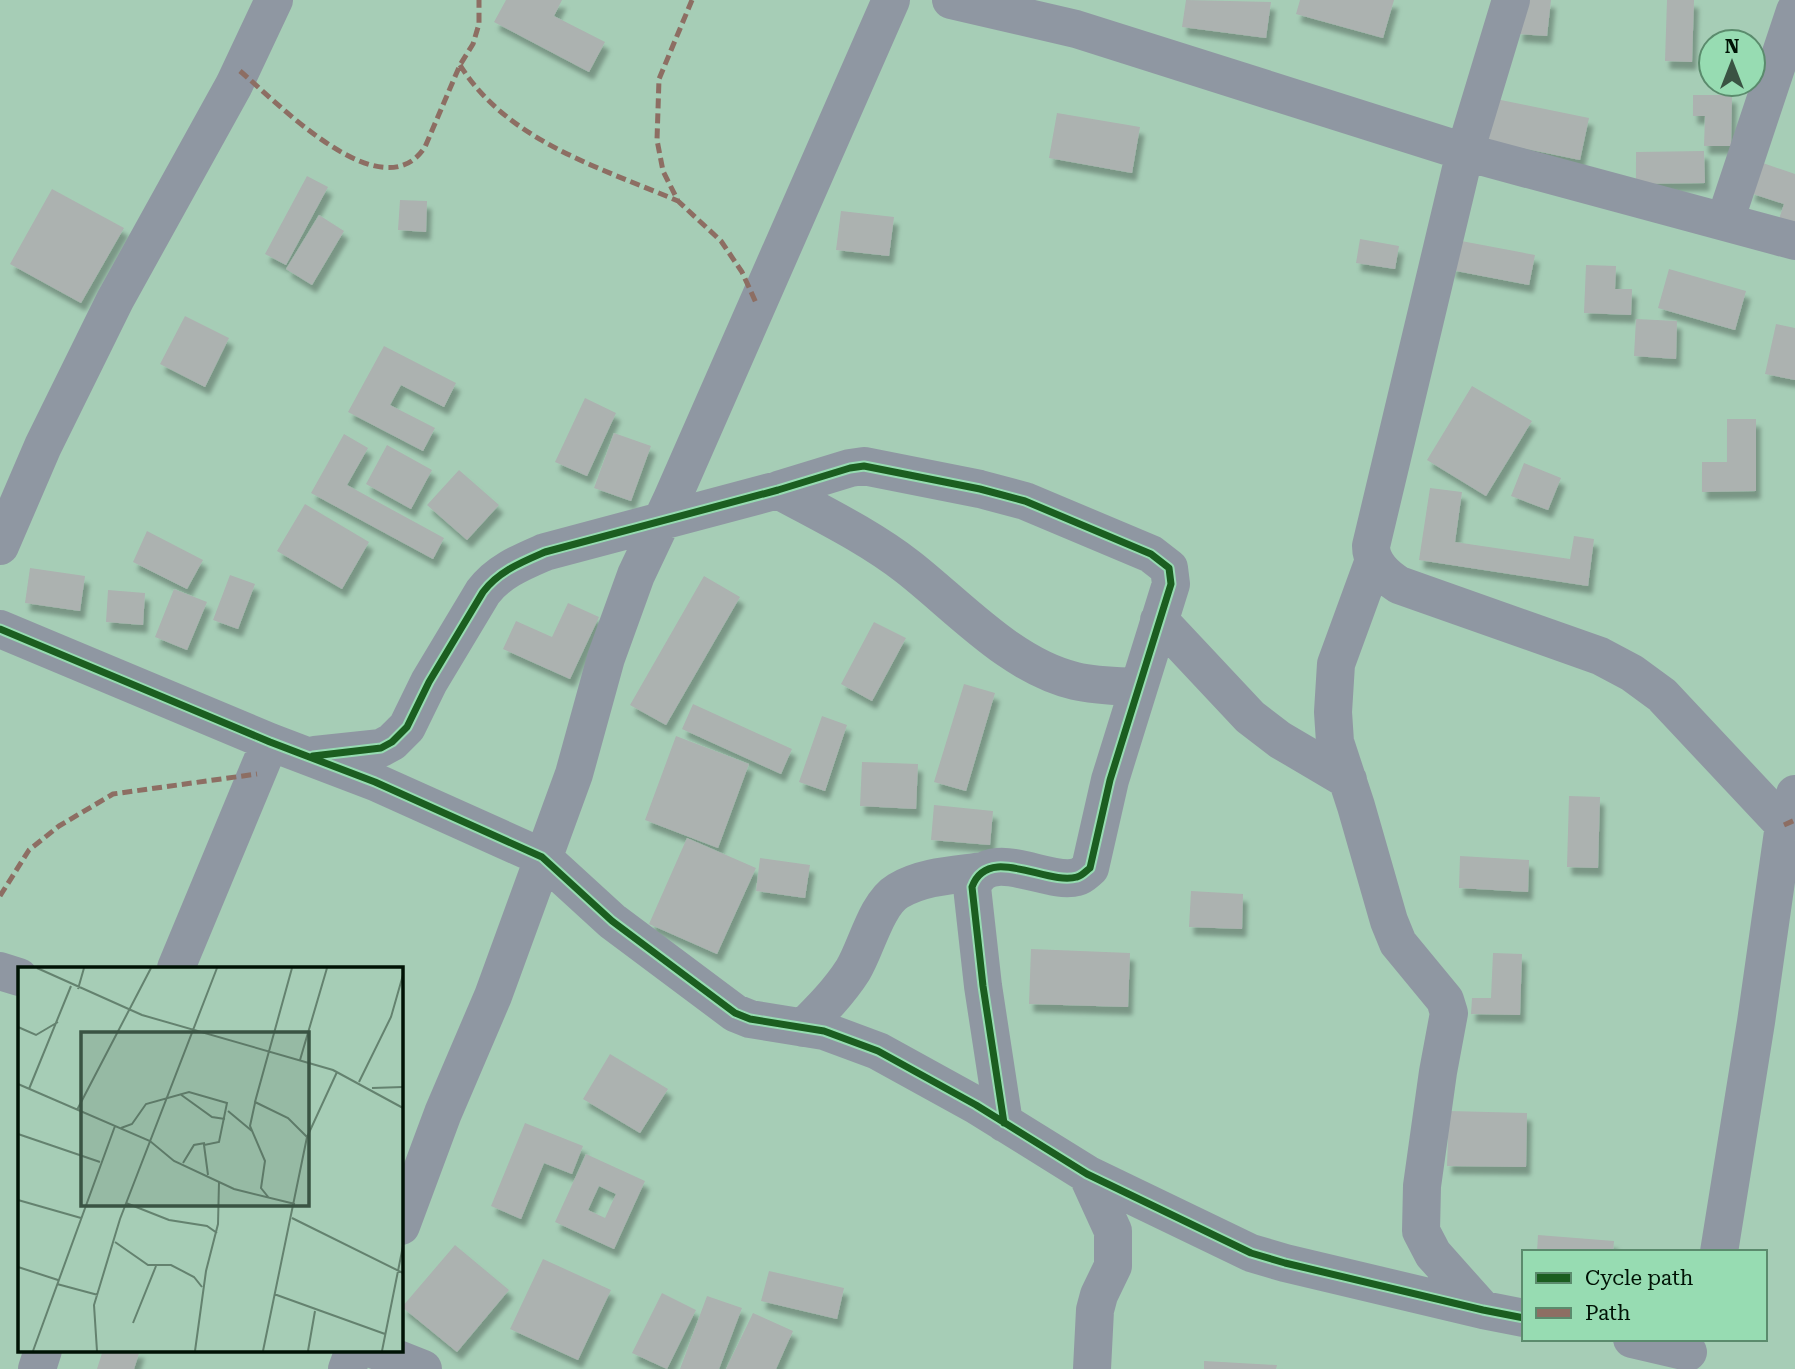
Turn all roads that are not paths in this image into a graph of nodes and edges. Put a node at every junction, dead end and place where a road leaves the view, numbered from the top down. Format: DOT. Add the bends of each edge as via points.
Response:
graph roads {
  1 [pos="274,0"];
  2 [pos="891,0"];
  3 [pos="951,0"];
  4 [pos="1511,0"];
  5 [pos="1795,11"];
  6 [pos="1465,152"];
  7 [pos="1725,221"];
  8 [pos="1795,241"];
  9 [pos="778,490"];
  10 [pos="663,519"];
  11 [pos="0,546"];
  12 [pos="1374,560"];
  13 [pos="1159,620"];
  14 [pos="0,629"];
  15 [pos="1139,687"];
  16 [pos="270,742"];
  17 [pos="307,756"];
  18 [pos="1348,780"];
  19 [pos="1789,809"];
  20 [pos="542,857"];
  21 [pos="983,871"];
  22 [pos="176,967"];
  23 [pos="0,971"];
  24 [pos="18,977"];
  25 [pos="803,1028"];
  26 [pos="1004,1123"];
  27 [pos="1087,1174"];
  28 [pos="402,1223"];
  29 [pos="1719,1250"];
  30 [pos="1483,1310"];
  31 [pos="1522,1318"];
  32 [pos="1640,1341"];
  33 [pos="42,1352"];
  34 [pos="353,1352"];
  35 [pos="380,1352"];
  36 [pos="1688,1353"];
  37 [pos="37,1369"];
  38 [pos="347,1369"];
  39 [pos="423,1369"];
  40 [pos="1092,1369"];
  1 -- 11 [label="street" via="234,85 115,300"];
  2 -- 10 [label="street"];
  3 -- 6 [label="street" via="1076,29"];
  4 -- 6 [label="street"];
  5 -- 7 [label="street"];
  6 -- 7 [label="street"];
  6 -- 12 [label="street" via="1371,546"];
  7 -- 8 [label="street"];
  9 -- 10 [label="street"];
  9 -- 13 [label="street" via="864,466 1025,501 1160,559 1169,568 1171,580"];
  9 -- 15 [label="street" via="906,566 1037,668 1100,686"];
  10 -- 17 [label="street" via="545,552 493,578 407,727 392,742 381,748"];
  10 -- 20 [label="street" via="636,575 606,658 574,774"];
  12 -- 18 [label="street" via="1336,664 1335,742"];
  12 -- 19 [label="street" via="1387,578 1399,585 1600,656 1632,673"];
  13 -- 15 [label="street"];
  13 -- 18 [label="street" via="1250,717"];
  14 -- 16 [label="street"];
  15 -- 21 [label="street" via="1110,780 1090,868 1079,877 1068,878 1019,869"];
  16 -- 17 [label="street"];
  16 -- 22 [label="street"];
  17 -- 20 [label="street"];
  18 -- 30 [label="street" via="1398,943 1445,1000 1449,1013 1422,1186 1421,1231 1433,1254"];
  19 -- 29 [label="street"];
  20 -- 25 [label="street" via="612,921 735,1013"];
  20 -- 28 [label="street" via="494,996 443,1112"];
  21 -- 25 [label="street" via="913,883 895,892 847,979"];
  21 -- 26 [label="street" via="972,887"];
  23 -- 24 [label="street"];
  25 -- 26 [label="street" via="846,1037 878,1051"];
  26 -- 27 [label="street"];
  27 -- 30 [label="street" via="1251,1253"];
  27 -- 40 [label="street" via="1114,1239 1113,1265 1095,1310"];
  30 -- 31 [label="street"];
  32 -- 36 [label="street"];
  33 -- 37 [label="street"];
  34 -- 38 [label="street"];
  35 -- 39 [label="street"];
}
